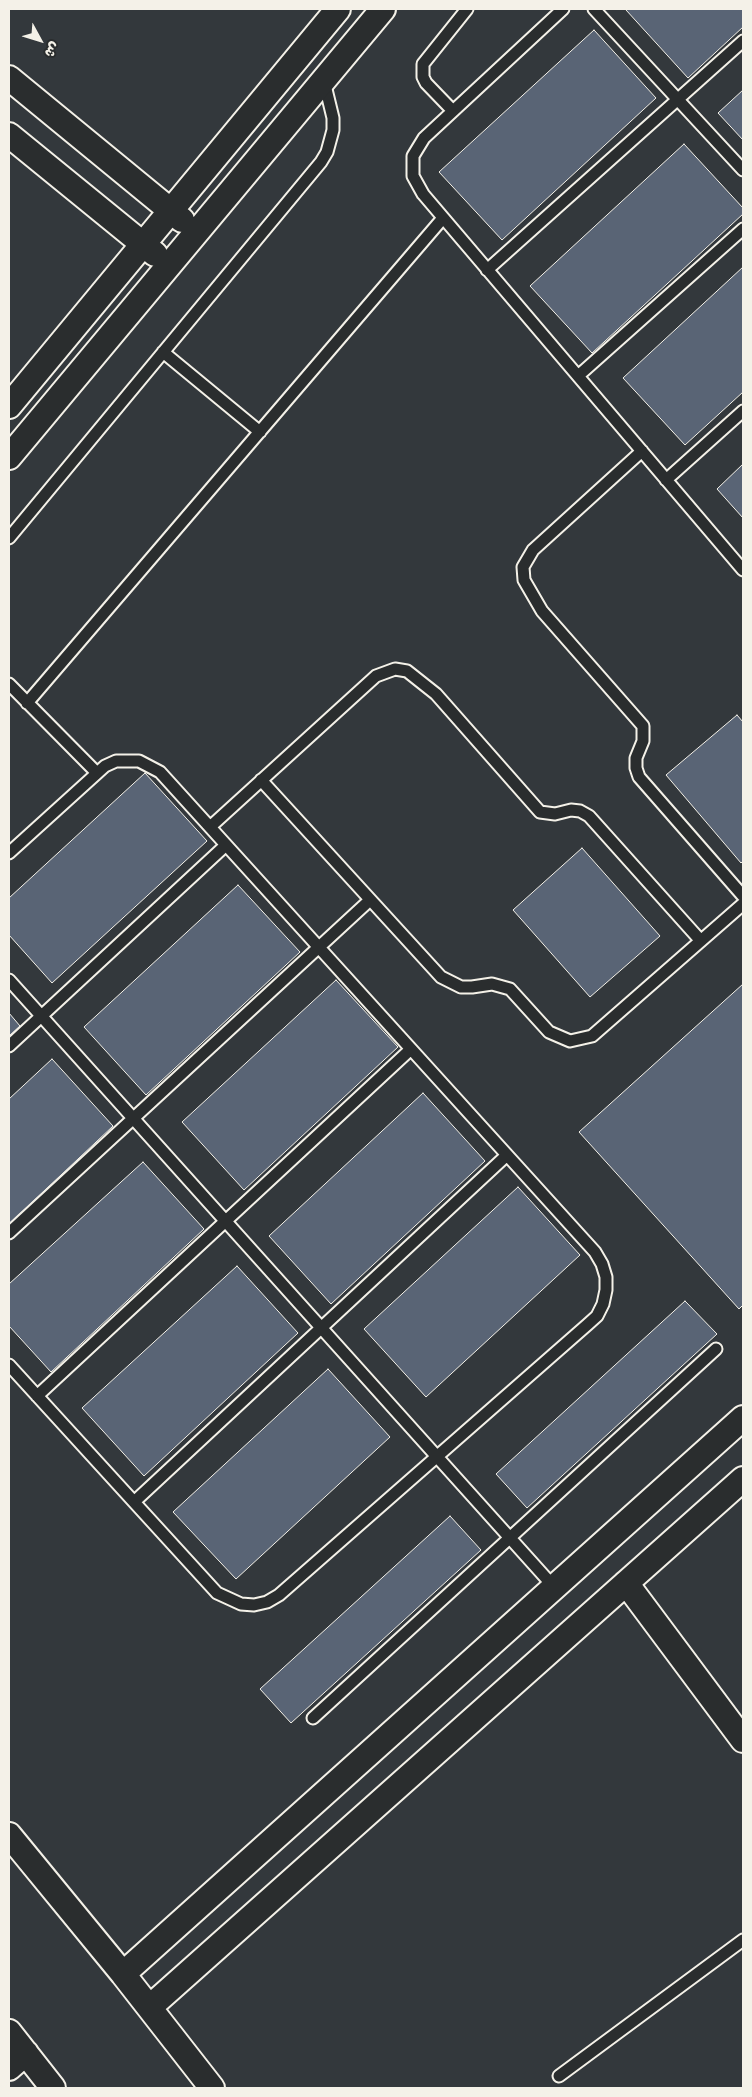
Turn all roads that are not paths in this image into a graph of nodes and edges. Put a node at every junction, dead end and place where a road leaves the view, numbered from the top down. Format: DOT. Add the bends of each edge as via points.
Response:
graph roads {
  1 [pos="338,9"];
  2 [pos="383,9"];
  3 [pos="467,9"];
  4 [pos="563,9"];
  5 [pos="594,9"];
  6 [pos="743,41"];
  7 [pos="9,78"];
  8 [pos="324,80"];
  9 [pos="678,99"];
  10 [pos="453,111"];
  11 [pos="9,135"];
  12 [pos="743,170"];
  13 [pos="170,211"];
  14 [pos="443,218"];
  15 [pos="743,229"];
  16 [pos="197,232"];
  17 [pos="143,245"];
  18 [pos="169,266"];
  19 [pos="488,270"];
  20 [pos="163,352"];
  21 [pos="578,376"];
  22 [pos="9,406"];
  23 [pos="743,411"];
  24 [pos="260,432"];
  25 [pos="642,451"];
  26 [pos="9,457"];
  27 [pos="666,480"];
  28 [pos="9,538"];
  29 [pos="743,570"];
  30 [pos="9,684"];
  31 [pos="27,703"];
  32 [pos="96,772"];
  33 [pos="261,780"];
  34 [pos="210,827"];
  35 [pos="226,845"];
  36 [pos="9,853"];
  37 [pos="743,896"];
  38 [pos="370,900"];
  39 [pos="743,904"];
  40 [pos="701,941"];
  41 [pos="318,946"];
  42 [pos="9,980"];
  43 [pos="41,1016"];
  44 [pos="9,1046"];
  45 [pos="411,1049"];
  46 [pos="133,1118"];
  47 [pos="508,1155"];
  48 [pos="225,1221"];
  49 [pos="9,1233"];
  50 [pos="322,1328"];
  51 [pos="716,1349"];
  52 [pos="9,1365"];
  53 [pos="37,1396"];
  54 [pos="743,1418"];
  55 [pos="437,1457"];
  56 [pos="743,1479"];
  57 [pos="134,1502"];
  58 [pos="510,1538"];
  59 [pos="626,1583"];
  60 [pos="554,1587"];
  61 [pos="313,1718"];
  62 [pos="743,1740"];
  63 [pos="9,1835"];
  64 [pos="743,1940"];
  65 [pos="123,1974"];
  66 [pos="150,2007"];
  67 [pos="9,2032"];
  68 [pos="17,2060"];
  69 [pos="559,2076"];
  70 [pos="53,2088"];
  71 [pos="212,2088"];
  1 -- 13 [label="street"];
  2 -- 8 [label="street"];
  3 -- 10 [label="lane" via="423,64 426,83"];
  4 -- 10 [label="lane"];
  5 -- 9 [label="lane"];
  6 -- 9 [label="lane"];
  7 -- 13 [label="street"];
  8 -- 16 [label="street"];
  8 -- 20 [label="lane" via="333,118 327,152"];
  9 -- 12 [label="lane"];
  9 -- 19 [label="lane"];
  10 -- 14 [label="lane" via="417,146 412,166 417,186"];
  11 -- 17 [label="street"];
  13 -- 16 [label="street"];
  13 -- 17 [label="street"];
  14 -- 19 [label="lane"];
  14 -- 24 [label="lane"];
  15 -- 21 [label="lane"];
  16 -- 18 [label="street"];
  17 -- 18 [label="street"];
  17 -- 22 [label="street"];
  18 -- 26 [label="street"];
  19 -- 21 [label="lane"];
  20 -- 24 [label="lane"];
  20 -- 28 [label="lane"];
  21 -- 25 [label="lane"];
  23 -- 27 [label="lane"];
  24 -- 31 [label="lane"];
  25 -- 27 [label="lane"];
  25 -- 37 [label="lane" via="533,550 523,567 524,580 542,611 643,726 643,741 636,758 639,777"];
  27 -- 29 [label="lane"];
  30 -- 31 [label="lane"];
  31 -- 32 [label="lane"];
  32 -- 34 [label="lane" via="116,761 139,761 150,765"];
  32 -- 36 [label="lane"];
  33 -- 34 [label="lane"];
  33 -- 38 [label="lane"];
  33 -- 40 [label="lane" via="376,676 395,669 407,671 436,694 540,812 555,814 571,810 589,816"];
  34 -- 35 [label="lane"];
  35 -- 41 [label="lane"];
  35 -- 43 [label="lane"];
  38 -- 40 [label="lane" via="441,978 472,988 492,984 510,989 549,1032 570,1041 592,1036"];
  38 -- 41 [label="lane"];
  39 -- 40 [label="lane"];
  41 -- 45 [label="lane"];
  41 -- 46 [label="lane"];
  42 -- 43 [label="lane"];
  43 -- 44 [label="lane"];
  43 -- 46 [label="lane"];
  45 -- 47 [label="lane"];
  45 -- 48 [label="lane"];
  46 -- 48 [label="lane"];
  46 -- 49 [label="lane"];
  47 -- 50 [label="lane"];
  47 -- 55 [label="lane" via="595,1252 606,1277 603,1304 587,1326"];
  48 -- 50 [label="lane"];
  48 -- 53 [label="lane"];
  50 -- 55 [label="lane"];
  50 -- 57 [label="lane"];
  51 -- 58 [label="lane"];
  52 -- 53 [label="lane"];
  53 -- 57 [label="lane"];
  54 -- 60 [label="street"];
  55 -- 57 [label="lane" via="279,1595 254,1605 235,1602 217,1593"];
  55 -- 58 [label="lane"];
  56 -- 59 [label="street"];
  58 -- 60 [label="lane"];
  58 -- 61 [label="lane"];
  59 -- 62 [label="street"];
  59 -- 66 [label="street"];
  60 -- 65 [label="street"];
  63 -- 65 [label="street"];
  64 -- 69 [label="lane"];
  65 -- 66 [label="street"];
  66 -- 71 [label="street"];
  67 -- 68 [label="street"];
  68 -- 70 [label="street"];
}
